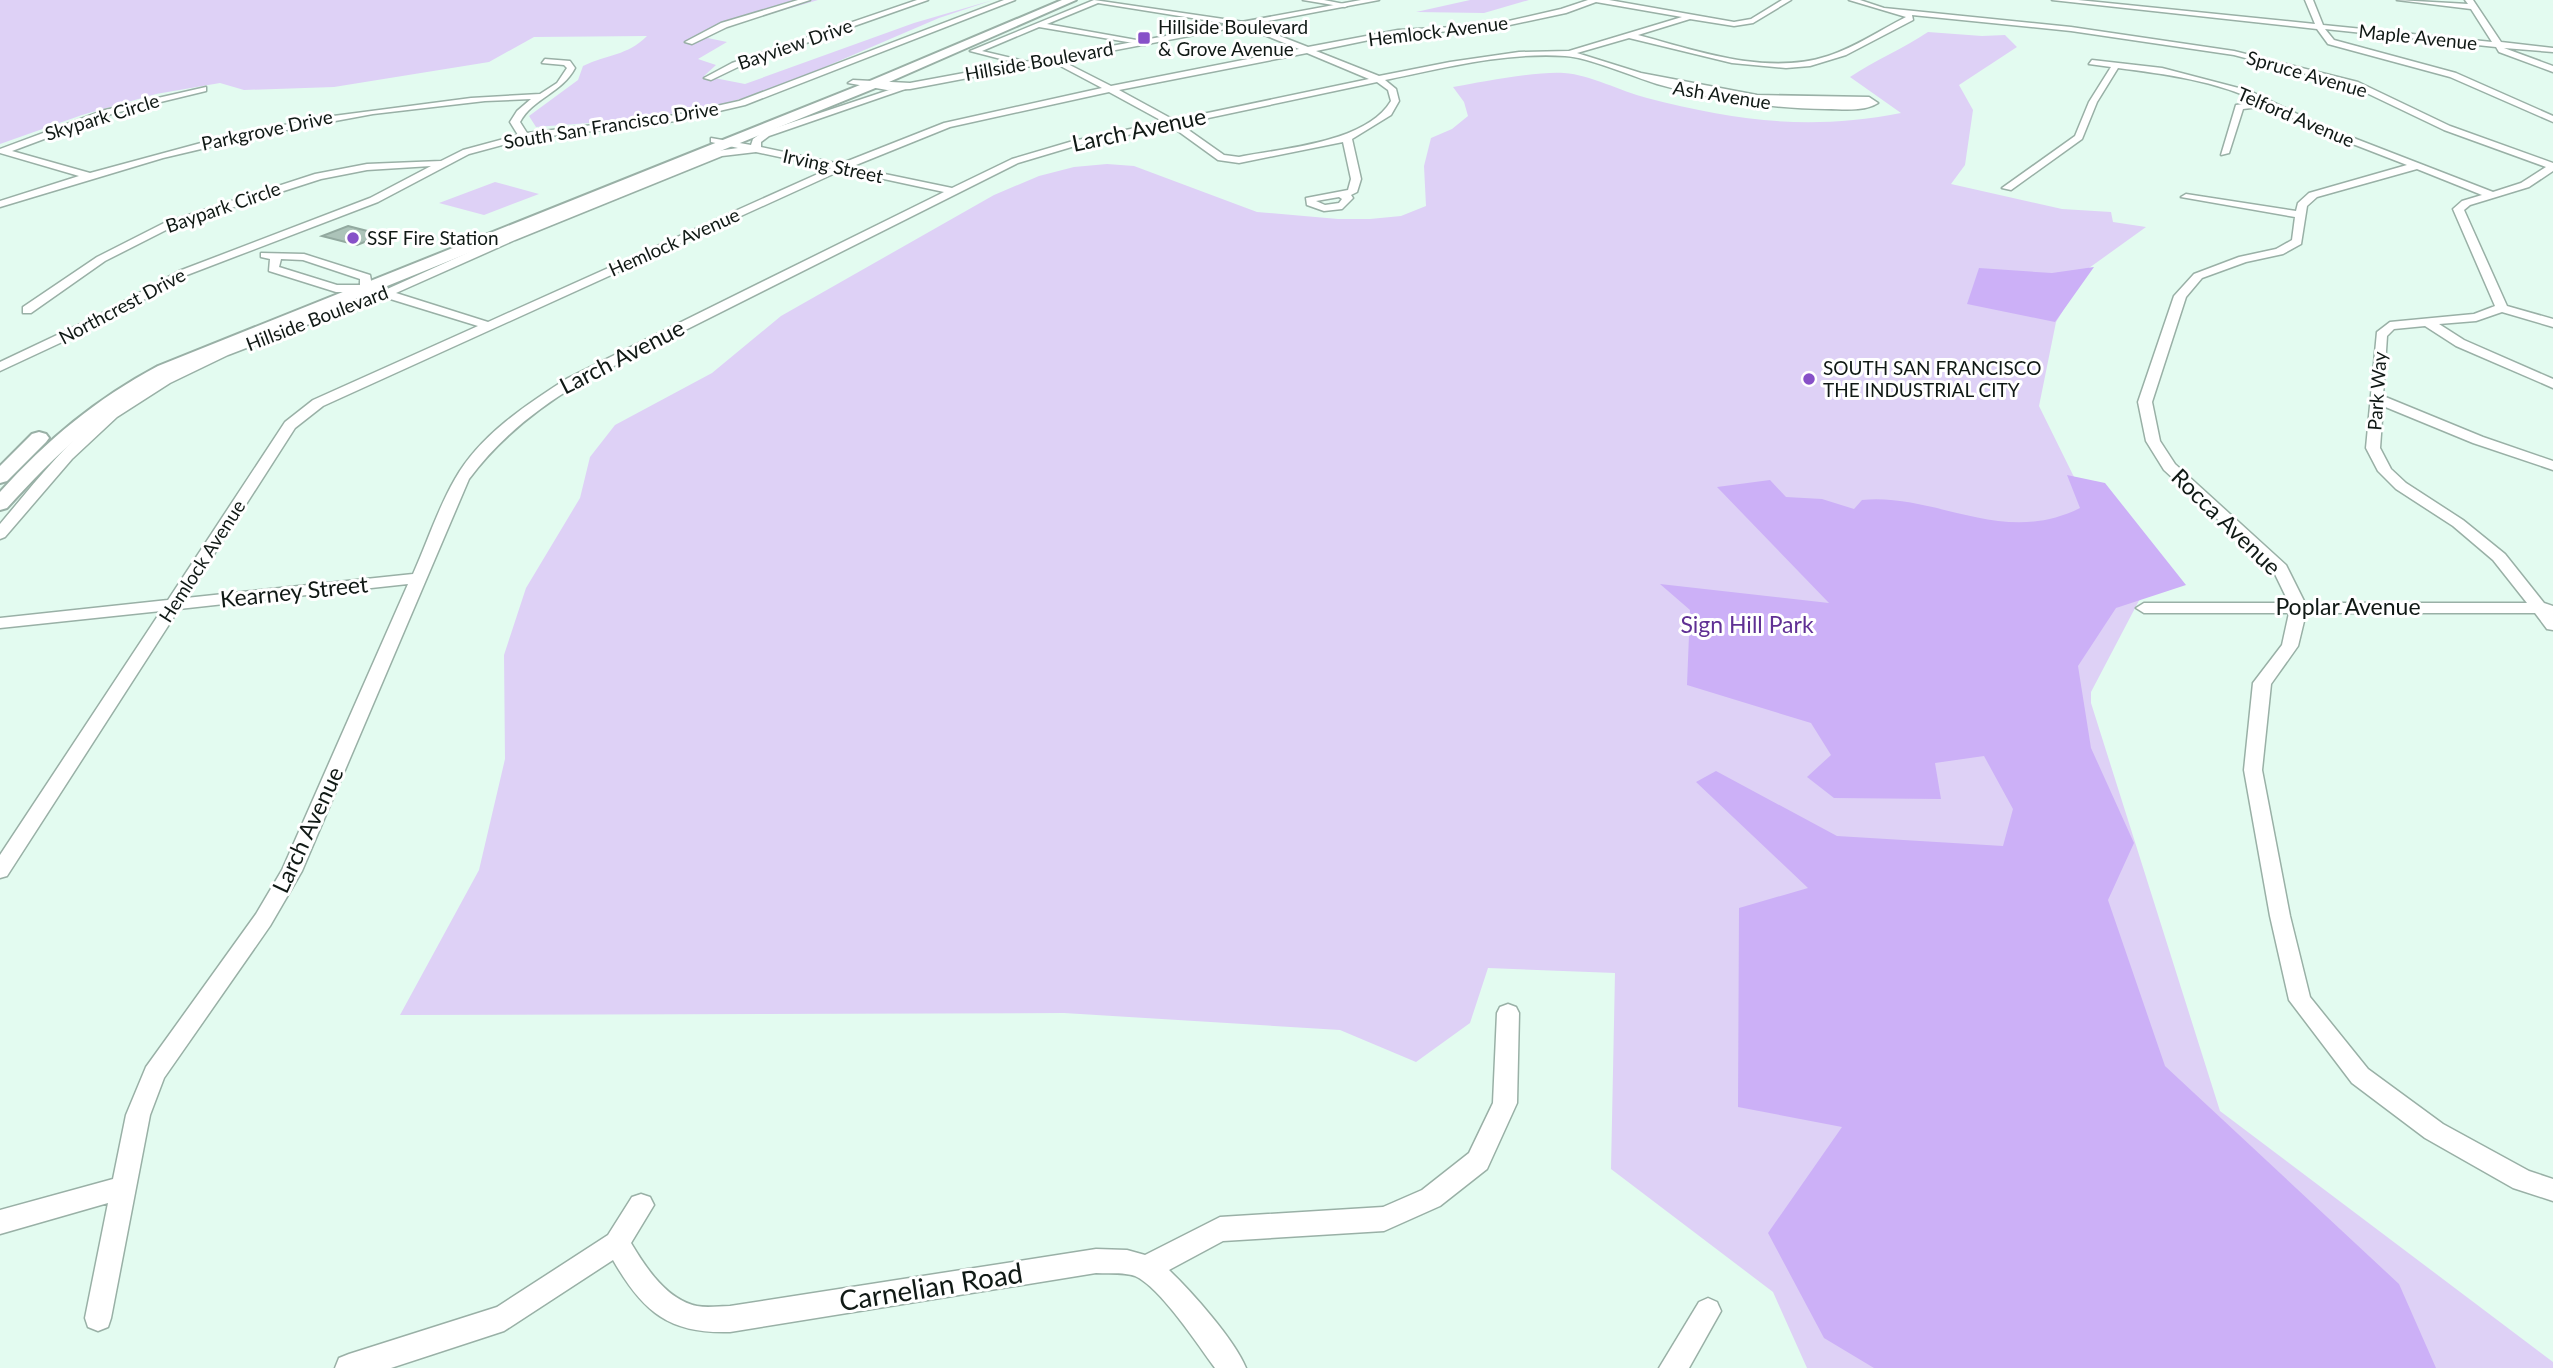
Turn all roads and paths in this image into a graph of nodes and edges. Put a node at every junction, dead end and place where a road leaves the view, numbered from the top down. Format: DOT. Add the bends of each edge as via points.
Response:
graph roads {
  1 [pos="806,0"];
  2 [pos="924,0"];
  3 [pos="1011,0"];
  4 [pos="1057,0"];
  5 [pos="1071,0"];
  6 [pos="1099,0"];
  7 [pos="1307,0"];
  8 [pos="1375,0"];
  9 [pos="1596,0"];
  10 [pos="1787,0"];
  11 [pos="1853,0"];
  12 [pos="2056,0"];
  13 [pos="2309,0"];
  14 [pos="2401,0"];
  15 [pos="2471,3"];
  16 [pos="1345,5"];
  17 [pos="2148,5"];
  18 [pos="1906,12"];
  19 [pos="1688,18"];
  20 [pos="1244,24"];
  21 [pos="1038,25"];
  22 [pos="2318,27"];
  23 [pos="1632,36"];
  24 [pos="689,42"];
  25 [pos="1142,43"];
  26 [pos="2500,45"];
  27 [pos="1308,50"];
  28 [pos="2553,50"];
  29 [pos="1569,53"];
  30 [pos="1054,59"];
  31 [pos="545,61"];
  32 [pos="2092,62"];
  33 [pos="1025,64"];
  34 [pos="2116,65"];
  35 [pos="2553,69"];
  36 [pos="708,78"];
  37 [pos="1378,79"];
  38 [pos="853,83"];
  39 [pos="869,86"];
  40 [pos="910,86"];
  41 [pos="203,89"];
  42 [pos="1111,89"];
  43 [pos="541,97"];
  44 [pos="1809,104"];
  45 [pos="2272,104"];
  46 [pos="2553,119"];
  47 [pos="1173,123"];
  48 [pos="524,136"];
  49 [pos="1348,138"];
  50 [pos="721,141"];
  51 [pos="756,149"];
  52 [pos="1,151"];
  53 [pos="2224,153"];
  54 [pos="440,163"];
  55 [pos="841,167"];
  56 [pos="2413,167"];
  57 [pos="2553,167"];
  58 [pos="89,176"];
  59 [pos="2007,188"];
  60 [pos="951,191"];
  61 [pos="1343,195"];
  62 [pos="2495,196"];
  63 [pos="2186,197"];
  64 [pos="0,204"];
  65 [pos="2300,215"];
  66 [pos="245,249"];
  67 [pos="275,258"];
  68 [pos="366,282"];
  69 [pos="336,289"];
  70 [pos="387,294"];
  71 [pos="2502,308"];
  72 [pos="27,310"];
  73 [pos="2427,321"];
  74 [pos="2553,323"];
  75 [pos="486,325"];
  76 [pos="0,367"];
  77 [pos="2553,384"];
  78 [pos="2376,398"];
  79 [pos="2553,466"];
  80 [pos="0,477"];
  81 [pos="0,504"];
  82 [pos="0,534"];
  83 [pos="420,578"];
  84 [pos="174,605"];
  85 [pos="2299,607"];
  86 [pos="2144,608"];
  87 [pos="2546,608"];
  88 [pos="0,623"];
  89 [pos="2553,625"];
  90 [pos="0,871"];
  91 [pos="1508,1013"];
  92 [pos="124,1187"];
  93 [pos="2553,1190"];
  94 [pos="642,1205"];
  95 [pos="0,1222"];
  96 [pos="617,1243"];
  97 [pos="1147,1268"];
  98 [pos="1708,1311"];
  99 [pos="98,1318"];
  100 [pos="349,1368"];
  101 [pos="1232,1368"];
  102 [pos="1674,1368"];
  1 -- 24 [label="street" via="724,25"];
  2 -- 36 [label="street, Bayview Drive"];
  3 -- 48 [label="street, South San Francisco Drive" via="742,103 676,118"];
  4 -- 38 [label="main road"];
  5 -- 39 [label="main road"];
  6 -- 20 [label="street"];
  6 -- 21 [label="street"];
  7 -- 16 [label="street"];
  8 -- 16 [label="street, Hillside Boulevard"];
  9 -- 19 [label="street, Hemlock Avenue"];
  9 -- 27 [label="street, Hemlock Avenue" via="1491,27 1398,32"];
  10 -- 19 [label="street, Hemlock Avenue" via="1745,23"];
  11 -- 18 [label="street, Spruce Avenue" via="1872,8"];
  12 -- 17 [label="street, Maple Avenue"];
  13 -- 22 [label="street"];
  14 -- 15 [label="street"];
  15 -- 26 [label="street"];
  16 -- 20 [label="street, Hillside Boulevard"];
  17 -- 22 [label="street, Maple Avenue" via="2229,22"];
  18 -- 23 [label="street" via="1910,18 1817,62 1769,64"];
  18 -- 57 [label="street, Spruce Avenue" via="2234,53 2355,84 2447,128"];
  19 -- 23 [label="street, Larch Avenue"];
  20 -- 25 [label="street, Hillside Boulevard"];
  20 -- 27 [label="street"];
  21 -- 25 [label="street"];
  21 -- 33 [label="street" via="974,51"];
  22 -- 26 [label="street, Maple Avenue"];
  22 -- 46 [label="street" via="2331,42 2453,75"];
  23 -- 29 [label="street, Larch Avenue"];
  25 -- 30 [label="street, Hillside Boulevard"];
  26 -- 28 [label="street, Maple Avenue"];
  26 -- 35 [label="street" via="2514,57"];
  27 -- 37 [label="street"];
  27 -- 42 [label="street, Hemlock Avenue"];
  29 -- 37 [label="street, Larch Avenue" via="1519,54"];
  29 -- 44 [label="street, Ash Avenue" via="1667,87 1714,97"];
  30 -- 33 [label="street, Hillside Boulevard"];
  30 -- 42 [label="street"];
  31 -- 43 [label="street" via="567,63 571,68 568,78"];
  32 -- 34 [label="street, Telford Avenue"];
  33 -- 40 [label="street, Hillside Boulevard"];
  34 -- 45 [label="street, Telford Avenue" via="2183,76"];
  34 -- 59 [label="street" via="2079,137"];
  37 -- 47 [label="street, Larch Avenue"];
  37 -- 49 [label="street" via="1392,89 1395,101 1388,113"];
  38 -- 39 [label="street, Hillside Boulevard"];
  38 -- 50 [label="main road, Hillside Boulevard"];
  39 -- 40 [label="street, Hillside Boulevard"];
  39 -- 50 [label="main road, Hillside Boulevard"];
  40 -- 51 [label="street, Hillside Boulevard" via="766,134 755,141"];
  41 -- 52 [label="street, Skypark Circle" via="108,112"];
  42 -- 47 [label="street"];
  42 -- 55 [label="street, Hemlock Avenue" via="947,125"];
  43 -- 48 [label="street" via="515,122"];
  43 -- 58 [label="street, Parkgrove Drive" via="317,118 215,139"];
  44 -- 44 [label="street, Ash Avenue" via="1874,103 1869,100"];
  45 -- 53 [label="street" via="2239,107"];
  45 -- 56 [label="street, Telford Avenue"];
  47 -- 49 [label="street" via="1221,158 1239,160"];
  47 -- 60 [label="street, Larch Avenue" via="1042,152"];
  48 -- 54 [label="street, South San Francisco Drive"];
  49 -- 61 [label="street" via="1356,179 1352,192"];
  50 -- 51 [label="street, Irving Street"];
  50 -- 68 [label="main road, Hillside Boulevard"];
  51 -- 55 [label="street, Irving Street"];
  51 -- 70 [label="street, Hillside Boulevard" via="720,153 408,281"];
  52 -- 58 [label="street"];
  54 -- 66 [label="street, South San Francisco Drive" via="374,200"];
  54 -- 72 [label="street, Baypark Circle" via="388,165 319,176 180,221 101,259"];
  55 -- 60 [label="street, Irving Street"];
  55 -- 75 [label="street, Hemlock Avenue"];
  56 -- 62 [label="street, Telford Avenue"];
  56 -- 65 [label="street, Rocca Avenue" via="2313,195 2302,205"];
  57 -- 62 [label="street" via="2525,185"];
  58 -- 64 [label="street, Parkgrove Drive"];
  60 -- 83 [label="street, Larch Avenue" via="536,403 505,427 462,479"];
  62 -- 71 [label="street" via="2458,209"];
  63 -- 65 [label="street"];
  65 -- 85 [label="street, Rocca Avenue" via="2297,242 2279,252 2243,259 2198,276 2180,296 2146,402 2153,441 2169,467 2280,568"];
  66 -- 67 [label="street"];
  66 -- 76 [label="street, Northcrest Drive" via="183,273"];
  67 -- 68 [label="street" via="304,257"];
  67 -- 69 [label="street" via="272,268"];
  68 -- 69 [label="main road, Hillside Boulevard"];
  68 -- 70 [label="street"];
  68 -- 81 [label="main road, Hillside Boulevard" via="120,393 62,437"];
  69 -- 80 [label="main road, Hillside Boulevard" via="190,347 122,380 58,421"];
  70 -- 75 [label="street"];
  70 -- 82 [label="street, Hillside Boulevard" via="342,307 214,359 127,404 86,436"];
  71 -- 73 [label="street, Park Way" via="2476,317"];
  71 -- 74 [label="street"];
  73 -- 77 [label="street" via="2460,343"];
  73 -- 78 [label="street, Park Way" via="2390,326 2381,335"];
  75 -- 84 [label="street, Hemlock Avenue" via="302,414 290,425"];
  78 -- 79 [label="street"];
  78 -- 87 [label="street, Park Way" via="2373,448 2385,471 2499,557"];
  83 -- 84 [label="street, Kearney Street"];
  83 -- 92 [label="street, Larch Avenue" via="292,871 257,930 154,1074 138,1115"];
  84 -- 88 [label="street, Kearney Street"];
  84 -- 90 [label="street, Hemlock Avenue"];
  85 -- 86 [label="street, Poplar Avenue"];
  85 -- 87 [label="street, Poplar Avenue"];
  85 -- 93 [label="street" via="2290,646 2262,683 2253,770 2300,1000 2360,1076 2434,1131 2522,1180"];
  87 -- 89 [label="street, Park Way"];
  91 -- 97 [label="street" via="1505,1103 1478,1161 1431,1198 1384,1219 1220,1230"];
  92 -- 95 [label="street"];
  92 -- 99 [label="street, Larch Avenue"];
  94 -- 96 [label="street"];
  96 -- 97 [label="street, Carnelian Road" via="634,1273 657,1297 695,1319 730,1319 1096,1261"];
  96 -- 100 [label="street" via="504,1318"];
  97 -- 101 [label="street" via="1188,1309"];
  98 -- 102 [label="street"];
}
